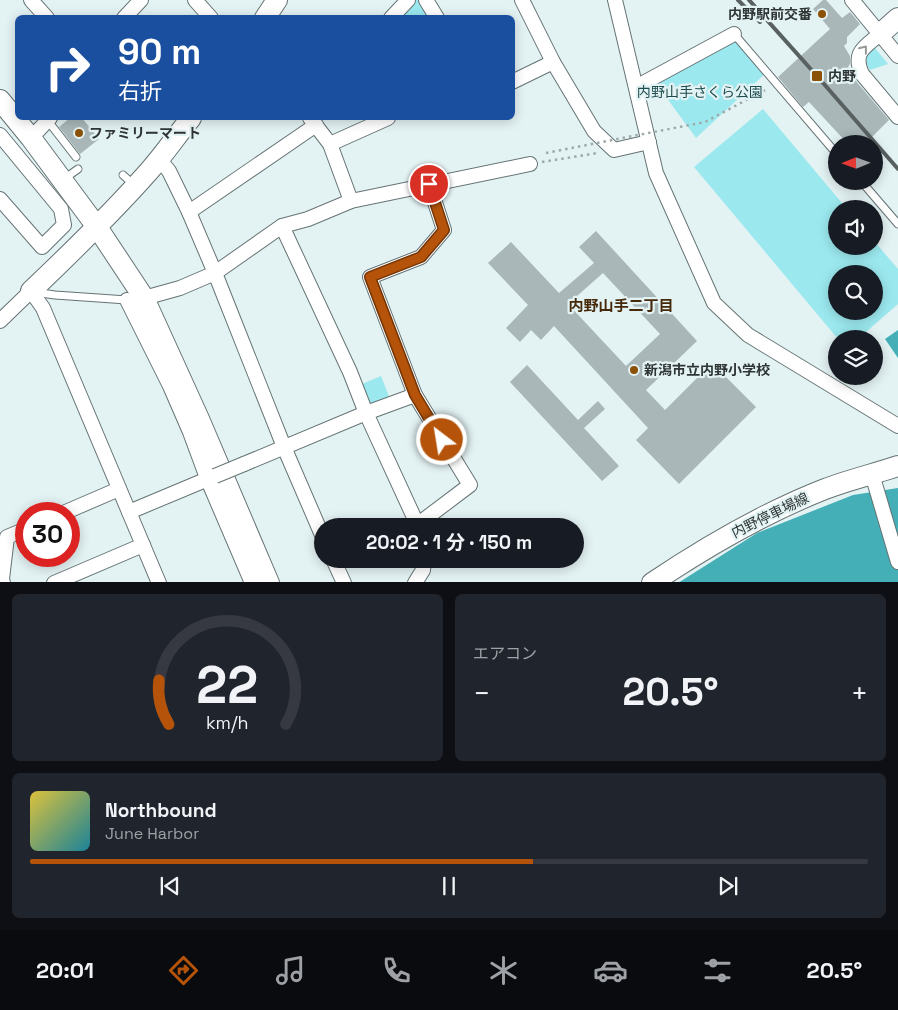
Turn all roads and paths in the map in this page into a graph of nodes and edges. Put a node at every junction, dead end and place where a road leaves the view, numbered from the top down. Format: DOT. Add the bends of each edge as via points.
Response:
graph roads {
  1 [pos="31,0"];
  2 [pos="141,0"];
  3 [pos="195,0"];
  4 [pos="277,0"];
  5 [pos="408,0"];
  6 [pos="426,0"];
  7 [pos="522,0"];
  8 [pos="615,0"];
  9 [pos="852,0"];
  10 [pos="44,15"];
  11 [pos="127,15"];
  12 [pos="208,15"];
  13 [pos="267,15"];
  14 [pos="394,15"];
  15 [pos="435,15"];
  16 [pos="898,18"];
  17 [pos="734,34"];
  18 [pos="880,34"];
  19 [pos="898,56"];
  20 [pos="553,62"];
  21 [pos="515,81"];
  22 [pos="636,88"];
  23 [pos="767,89"];
  24 [pos="0,100"];
  25 [pos="898,117"];
  26 [pos="15,118"];
  27 [pos="16,120"];
  28 [pos="48,120"];
  29 [pos="50,120"];
  30 [pos="188,120"];
  31 [pos="384,120"];
  32 [pos="313,121"];
  33 [pos="0,135"];
  34 [pos="31,138"];
  35 [pos="649,142"];
  36 [pos="330,144"];
  37 [pos="828,144"];
  38 [pos="614,150"];
  39 [pos="546,153"];
  40 [pos="76,157"];
  41 [pos="159,159"];
  42 [pos="548,161"];
  43 [pos="530,164"];
  44 [pos="429,184"];
  45 [pos="869,190"];
  46 [pos="0,199"];
  47 [pos="351,201"];
  48 [pos="189,212"];
  49 [pos="898,224"];
  50 [pos="282,226"];
  51 [pos="98,227"];
  52 [pos="215,273"];
  53 [pos="31,291"];
  54 [pos="135,299"];
  55 [pos="0,321"];
  56 [pos="415,395"];
  57 [pos="366,413"];
  58 [pos="898,426"];
  59 [pos="284,447"];
  60 [pos="898,466"];
  61 [pos="872,474"];
  62 [pos="211,477"];
  63 [pos="119,489"];
  64 [pos="80,506"];
  65 [pos="129,512"];
  66 [pos="315,518"];
  67 [pos="415,518"];
  68 [pos="427,518"];
  69 [pos="15,534"];
  70 [pos="143,545"];
  71 [pos="898,562"];
  72 [pos="337,568"];
  73 [pos="423,568"];
  74 [pos="3,582"];
  75 [pos="54,582"];
  76 [pos="159,582"];
  77 [pos="252,582"];
  78 [pos="269,582"];
  79 [pos="344,582"];
  80 [pos="415,582"];
  81 [pos="652,582"];
  1 -- 10 [label="street"];
  2 -- 11 [label="street"];
  3 -- 12 [label="street"];
  4 -- 13 [label="street"];
  5 -- 14 [label="street"];
  6 -- 15 [label="street"];
  7 -- 20 [label="street"];
  8 -- 22 [label="street"];
  9 -- 18 [label="street"];
  16 -- 18 [label="street"];
  17 -- 22 [label="street"];
  17 -- 37 [label="lane"];
  18 -- 19 [label="street"];
  25 -- 18 [label="street, one-way" via="858,66 864,47"];
  20 -- 21 [label="street"];
  20 -- 38 [label="street" via="594,131"];
  22 -- 35 [label="street"];
  23 -- 39 [label="path, bridge" via="705,122"];
  24 -- 26 [label="street"];
  27 -- 34 [label="street"];
  28 -- 34 [label="street"];
  29 -- 40 [label="lane"];
  30 -- 41 [label="street"];
  31 -- 36 [label="street"];
  32 -- 36 [label="street"];
  32 -- 48 [label="street"];
  33 -- 46 [label="street" via="61,210 64,225 42,247"];
  34 -- 51 [label="street" via="70,174"];
  35 -- 38 [label="street"];
  35 -- 58 [label="street" via="656,173 714,303 748,336"];
  36 -- 47 [label="street"];
  38 -- 42 [label="path"];
  41 -- 48 [label="street" via="169,171"];
  41 -- 51 [label="street" via="129,181"];
  43 -- 44 [label="street"];
  44 -- 47 [label="street"];
  44 -- 56 [label="street" via="444,230 421,257 370,277"];
  45 -- 49 [label="lane"];
  47 -- 50 [label="street"];
  48 -- 52 [label="street"];
  50 -- 52 [label="street"];
  50 -- 57 [label="street"];
  51 -- 53 [label="street"];
  51 -- 54 [label="street"];
  52 -- 54 [label="street" via="180,288"];
  52 -- 59 [label="street"];
  53 -- 54 [label="lane"];
  53 -- 55 [label="street"];
  53 -- 63 [label="street" via="43,308"];
  54 -- 62 [label="street"];
  54 -- 78 [label="street" via="198,419"];
  56 -- 57 [label="street"];
  56 -- 68 [label="street" via="470,485"];
  57 -- 59 [label="street"];
  57 -- 67 [label="street"];
  59 -- 62 [label="street, bridge"];
  59 -- 66 [label="street"];
  60 -- 61 [label="street, 内野停車場線"];
  61 -- 71 [label="street"];
  61 -- 81 [label="street, 内野停車場線" via="828,488 752,522"];
  62 -- 65 [label="street"];
  62 -- 77 [label="street"];
  63 -- 64 [label="street"];
  63 -- 65 [label="street"];
  65 -- 70 [label="street"];
  69 -- 74 [label="street" via="8,537"];
  70 -- 75 [label="street"];
  70 -- 76 [label="street"];
  72 -- 79 [label="street"];
  73 -- 80 [label="street"];
}
